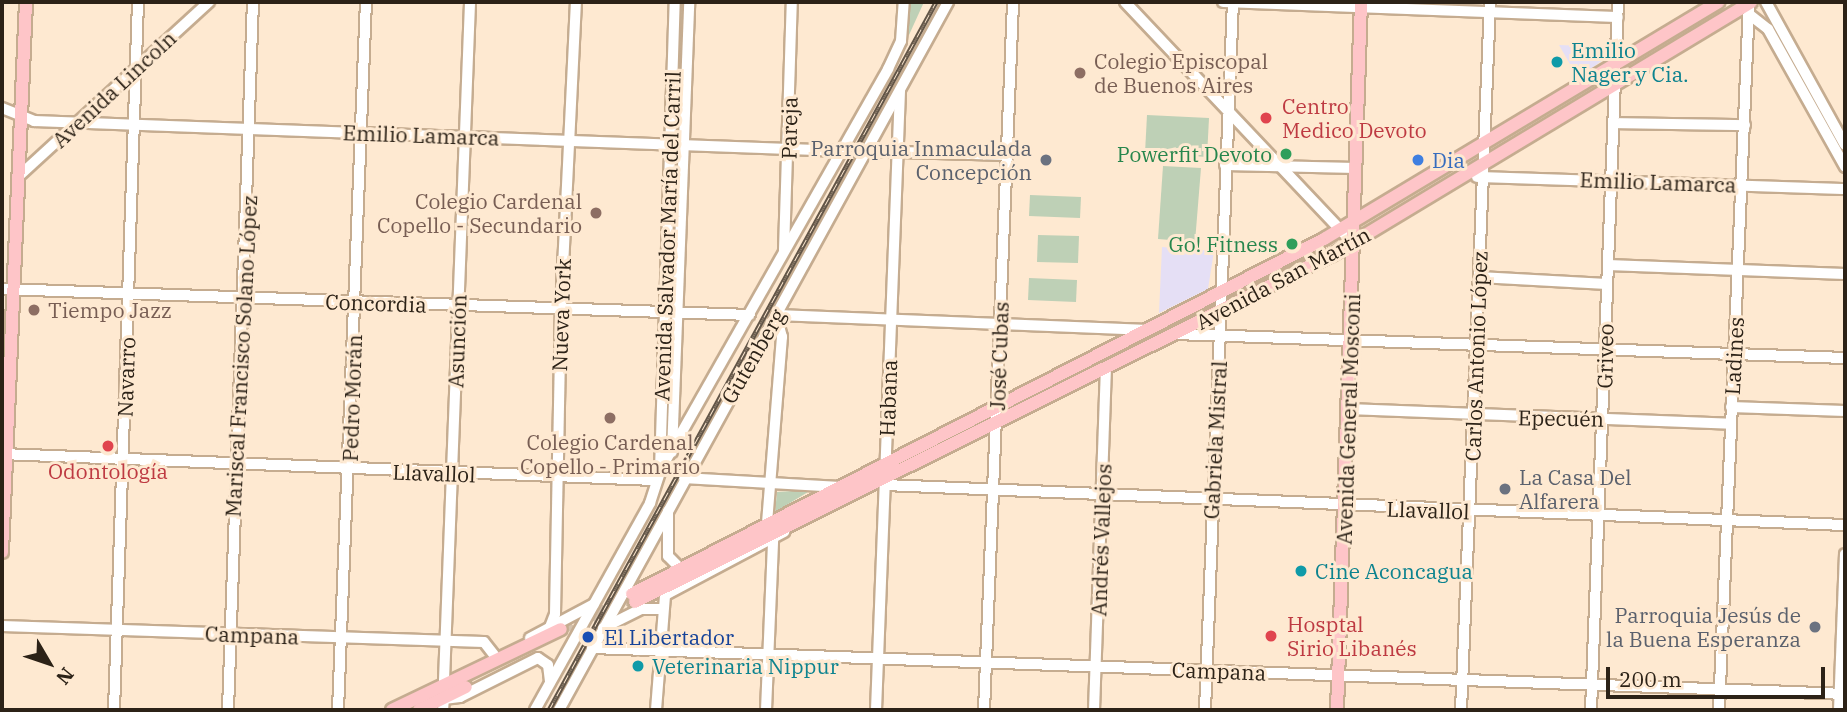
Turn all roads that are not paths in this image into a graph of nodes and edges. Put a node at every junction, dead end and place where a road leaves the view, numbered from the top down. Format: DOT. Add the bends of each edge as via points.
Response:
graph roads {
  1 [pos="26,2"];
  2 [pos="138,2"];
  3 [pos="209,2"];
  4 [pos="253,2"];
  5 [pos="366,2"];
  6 [pos="470,2"];
  7 [pos="576,2"];
  8 [pos="675,2"];
  9 [pos="689,2"];
  10 [pos="792,2"];
  11 [pos="904,2"];
  12 [pos="948,2"];
  13 [pos="1013,2"];
  14 [pos="1125,2"];
  15 [pos="1223,2"];
  16 [pos="1233,2"];
  17 [pos="1618,2"];
  18 [pos="1718,2"];
  19 [pos="1766,2"];
  20 [pos="1361,5"];
  21 [pos="1750,6"];
  22 [pos="1489,7"];
  23 [pos="1618,17"];
  24 [pos="1616,62"];
  25 [pos="136,66"];
  26 [pos="1615,84"];
  27 [pos="900,86"];
  28 [pos="2,108"];
  29 [pos="1228,112"];
  30 [pos="21,114"];
  31 [pos="80,122"];
  32 [pos="134,122"];
  33 [pos="1614,123"];
  34 [pos="1745,125"];
  35 [pos="251,129"];
  36 [pos="362,133"];
  37 [pos="464,137"];
  38 [pos="570,140"];
  39 [pos="670,143"];
  40 [pos="682,144"];
  41 [pos="1482,145"];
  42 [pos="1845,145"];
  43 [pos="789,149"];
  44 [pos="844,151"];
  45 [pos="865,151"];
  46 [pos="895,152"];
  47 [pos="1007,155"];
  48 [pos="1225,165"];
  49 [pos="1845,167"];
  50 [pos="1281,168"];
  51 [pos="1356,168"];
  52 [pos="1478,174"];
  53 [pos="19,176"];
  54 [pos="1612,181"];
  55 [pos="1742,184"];
  56 [pos="1845,189"];
  57 [pos="1354,222"];
  58 [pos="1339,230"];
  59 [pos="1353,243"];
  60 [pos="784,254"];
  61 [pos="1608,265"];
  62 [pos="1737,270"];
  63 [pos="1845,274"];
  64 [pos="1479,277"];
  65 [pos="1607,285"];
  66 [pos="8,289"];
  67 [pos="1221,291"];
  68 [pos="128,294"];
  69 [pos="243,298"];
  70 [pos="356,303"];
  71 [pos="459,305"];
  72 [pos="561,308"];
  73 [pos="1220,310"];
  74 [pos="664,311"];
  75 [pos="677,312"];
  76 [pos="750,315"];
  77 [pos="776,315"];
  78 [pos="891,322"];
  79 [pos="1000,326"];
  80 [pos="1144,330"];
  81 [pos="1175,334"];
  82 [pos="1220,334"];
  83 [pos="1352,338"];
  84 [pos="1476,344"];
  85 [pos="1605,347"];
  86 [pos="1734,354"];
  87 [pos="1845,358"];
  88 [pos="1106,369"];
  89 [pos="997,405"];
  90 [pos="1731,407"];
  91 [pos="1349,409"];
  92 [pos="1845,411"];
  93 [pos="1473,416"];
  94 [pos="1604,419"];
  95 [pos="1731,424"];
  96 [pos="997,425"];
  97 [pos="671,453"];
  98 [pos="4,455"];
  99 [pos="123,460"];
  100 [pos="885,463"];
  101 [pos="235,465"];
  102 [pos="350,470"];
  103 [pos="452,473"];
  104 [pos="658,475"];
  105 [pos="558,476"];
  106 [pos="684,478"];
  107 [pos="885,482"];
  108 [pos="774,484"];
  109 [pos="840,487"];
  110 [pos="993,493"];
  111 [pos="1104,497"];
  112 [pos="1212,501"];
  113 [pos="1345,507"];
  114 [pos="668,509"];
  115 [pos="1469,512"];
  116 [pos="1599,516"];
  117 [pos="771,522"];
  118 [pos="797,522"];
  119 [pos="1727,522"];
  120 [pos="1845,525"];
  121 [pos="773,540"];
  122 [pos="2,552"];
  123 [pos="1845,554"];
  124 [pos="677,565"];
  125 [pos="630,595"];
  126 [pos="594,604"];
  127 [pos="661,609"];
  128 [pos="2,626"];
  129 [pos="602,628"];
  130 [pos="117,629"];
  131 [pos="559,631"];
  132 [pos="230,634"];
  133 [pos="342,638"];
  134 [pos="447,642"];
  135 [pos="592,648"];
  136 [pos="659,648"];
  137 [pos="768,652"];
  138 [pos="494,656"];
  139 [pos="879,656"];
  140 [pos="987,661"];
  141 [pos="1097,666"];
  142 [pos="1206,670"];
  143 [pos="1339,676"];
  144 [pos="444,680"];
  145 [pos="1463,680"];
  146 [pos="550,681"];
  147 [pos="1593,685"];
  148 [pos="1720,689"];
  149 [pos="1842,694"];
  150 [pos="419,704"];
  151 [pos="444,705"];
  152 [pos="114,710"];
  153 [pos="228,710"];
  154 [pos="338,710"];
  155 [pos="392,710"];
  156 [pos="535,710"];
  157 [pos="559,710"];
  158 [pos="656,710"];
  159 [pos="766,710"];
  160 [pos="876,710"];
  161 [pos="984,710"];
  162 [pos="1094,710"];
  163 [pos="1205,710"];
  164 [pos="1337,710"];
  165 [pos="1461,710"];
  166 [pos="1591,710"];
  167 [pos="1719,710"];
  168 [pos="1839,710"];
  1 -- 30 [label="main road"];
  2 -- 25 [label="street, Navarro"];
  3 -- 25 [label="street, Avenida Lincoln"];
  4 -- 35 [label="street, Mariscal Francisco Solano López"];
  5 -- 36 [label="street, Pedro Morán"];
  6 -- 37 [label="street, Asunción"];
  7 -- 38 [label="street, Nueva York"];
  8 -- 39 [label="street, Avenida Salvador María del Carril"];
  9 -- 40 [label="street, Avenida Salvador María del Carril"];
  10 -- 43 [label="street, Pareja"];
  11 -- 44 [label="street, Gutenberg" via="899,46"];
  12 -- 27 [label="street, Gutenberg"];
  13 -- 47 [label="street, José Cubas"];
  14 -- 29 [label="street"];
  15 -- 16 [label="street"];
  16 -- 20 [label="street"];
  16 -- 29 [label="street, Gabriela Mistral"];
  17 -- 23 [label="street, Griveo"];
  18 -- 24 [label="main road, Avenida San Martín"];
  19 -- 42 [label="street"];
  20 -- 22 [label="street"];
  20 -- 51 [label="main road, Avenida General Mosconi"];
  21 -- 26 [label="main road, Avenida San Martín"];
  21 -- 34 [label="street, Ladines"];
  21 -- 49 [label="street" via="1768,29"];
  22 -- 23 [label="street"];
  22 -- 41 [label="street, Carlos Antonio López"];
  23 -- 24 [label="street, Griveo"];
  24 -- 26 [label="street, Griveo"];
  24 -- 41 [label="main road, Avenida San Martín"];
  25 -- 31 [label="street, Avenida Lincoln"];
  25 -- 32 [label="street, Navarro"];
  26 -- 33 [label="street, Griveo"];
  26 -- 52 [label="main road, Avenida San Martín"];
  27 -- 45 [label="street, Gutenberg"];
  27 -- 46 [label="street, Habana"];
  28 -- 30 [label="street, Emilio Lamarca"];
  29 -- 48 [label="street, Gabriela Mistral"];
  29 -- 50 [label="street"];
  30 -- 31 [label="street, Emilio Lamarca" via="34,121"];
  30 -- 53 [label="main road"];
  31 -- 32 [label="street, Emilio Lamarca"];
  31 -- 53 [label="street, Avenida Lincoln"];
  32 -- 35 [label="street, Emilio Lamarca"];
  32 -- 68 [label="street, Navarro"];
  33 -- 34 [label="street"];
  33 -- 54 [label="street, Griveo"];
  34 -- 55 [label="street, Ladines"];
  35 -- 36 [label="street, Emilio Lamarca"];
  35 -- 69 [label="street, Mariscal Francisco Solano López"];
  36 -- 37 [label="street, Emilio Lamarca"];
  36 -- 70 [label="street, Pedro Morán"];
  37 -- 38 [label="street, Emilio Lamarca"];
  37 -- 71 [label="street, Asunción"];
  38 -- 39 [label="street, Emilio Lamarca"];
  38 -- 72 [label="street, Nueva York"];
  39 -- 40 [label="street, Emilio Lamarca"];
  39 -- 74 [label="street, Avenida Salvador María del Carril"];
  40 -- 43 [label="street, Emilio Lamarca"];
  40 -- 75 [label="street, Avenida Salvador María del Carril"];
  41 -- 52 [label="street, Carlos Antonio López"];
  41 -- 57 [label="main road, Avenida San Martín"];
  43 -- 44 [label="street, Emilio Lamarca"];
  43 -- 60 [label="street, Pareja"];
  44 -- 60 [label="street, Gutenberg"];
  45 -- 46 [label="street"];
  45 -- 77 [label="street, Gutenberg"];
  46 -- 47 [label="street"];
  46 -- 78 [label="street, Habana"];
  47 -- 79 [label="street, José Cubas"];
  48 -- 50 [label="street"];
  48 -- 67 [label="street, Gabriela Mistral"];
  50 -- 51 [label="street"];
  50 -- 58 [label="street"];
  51 -- 57 [label="main road, Avenida General Mosconi"];
  52 -- 54 [label="street, Emilio Lamarca"];
  52 -- 59 [label="main road, Avenida San Martín"];
  52 -- 64 [label="street, Carlos Antonio López"];
  53 -- 66 [label="main road"];
  54 -- 55 [label="street, Emilio Lamarca"];
  54 -- 61 [label="street, Griveo"];
  55 -- 56 [label="street, Emilio Lamarca"];
  55 -- 62 [label="street, Ladines"];
  57 -- 58 [label="main road, Avenida San Martín"];
  57 -- 59 [label="main road, Avenida General Mosconi"];
  58 -- 59 [label="street"];
  58 -- 67 [label="main road, Avenida San Martín"];
  59 -- 73 [label="main road, Avenida San Martín"];
  59 -- 83 [label="main road, Avenida General Mosconi"];
  60 -- 76 [label="street, Gutenberg"];
  61 -- 62 [label="street"];
  61 -- 65 [label="street, Griveo"];
  62 -- 63 [label="street"];
  62 -- 86 [label="street, Ladines"];
  64 -- 65 [label="street"];
  64 -- 84 [label="street, Carlos Antonio López"];
  65 -- 85 [label="street, Griveo"];
  66 -- 68 [label="street, Concordia"];
  66 -- 98 [label="main road"];
  67 -- 73 [label="street, Gabriela Mistral"];
  67 -- 80 [label="main road, Avenida San Martín"];
  68 -- 69 [label="street, Concordia"];
  68 -- 99 [label="street, Navarro"];
  69 -- 70 [label="street, Concordia"];
  69 -- 101 [label="street, Mariscal Francisco Solano López"];
  70 -- 71 [label="street, Concordia"];
  70 -- 102 [label="street, Pedro Morán"];
  71 -- 72 [label="street, Concordia"];
  71 -- 103 [label="street, Asunción"];
  72 -- 74 [label="street, Concordia"];
  72 -- 105 [label="street, Nueva York"];
  73 -- 81 [label="main road, Avenida San Martín"];
  73 -- 82 [label="street, Gabriela Mistral"];
  74 -- 75 [label="street, Concordia"];
  74 -- 104 [label="street, Avenida Salvador María del Carril"];
  75 -- 76 [label="street, Concordia"];
  75 -- 97 [label="street, Avenida Salvador María del Carril"];
  76 -- 97 [label="street, Gutenberg"];
  77 -- 78 [label="street"];
  77 -- 106 [label="street, Gutenberg"];
  77 -- 108 [label="street" via="782,337"];
  78 -- 79 [label="street"];
  78 -- 100 [label="street, Habana"];
  79 -- 80 [label="street"];
  79 -- 89 [label="street, José Cubas"];
  80 -- 89 [label="main road, Avenida San Martín"];
  81 -- 82 [label="street"];
  81 -- 88 [label="main road, Avenida San Martín"];
  82 -- 83 [label="street"];
  82 -- 112 [label="street, Gabriela Mistral"];
  83 -- 84 [label="street"];
  83 -- 91 [label="main road, Avenida General Mosconi"];
  84 -- 85 [label="street"];
  84 -- 93 [label="street, Carlos Antonio López"];
  85 -- 86 [label="street"];
  85 -- 94 [label="street, Griveo"];
  86 -- 87 [label="street"];
  86 -- 90 [label="street, Ladines"];
  88 -- 96 [label="main road, Avenida San Martín"];
  88 -- 111 [label="street, Andrés Vallejos"];
  89 -- 96 [label="street, José Cubas"];
  89 -- 100 [label="main road, Avenida San Martín"];
  90 -- 92 [label="street"];
  90 -- 95 [label="street, Ladines"];
  91 -- 93 [label="street, Epecuén"];
  91 -- 113 [label="main road, Avenida General Mosconi"];
  93 -- 94 [label="street, Epecuén"];
  93 -- 115 [label="street, Carlos Antonio López"];
  94 -- 95 [label="street, Epecuén"];
  94 -- 116 [label="street, Griveo"];
  95 -- 119 [label="street, Ladines"];
  96 -- 107 [label="main road, Avenida San Martín"];
  96 -- 110 [label="street, José Cubas"];
  97 -- 104 [label="street, Gutenberg"];
  98 -- 99 [label="street, Llavallol"];
  98 -- 122 [label="main road"];
  99 -- 101 [label="street, Llavallol"];
  99 -- 130 [label="street, Navarro"];
  100 -- 107 [label="street, Habana"];
  100 -- 109 [label="main road, Avenida San Martín"];
  101 -- 102 [label="street, Llavallol"];
  101 -- 132 [label="street, Mariscal Francisco Solano López"];
  102 -- 103 [label="street, Llavallol"];
  102 -- 133 [label="street, Pedro Morán"];
  103 -- 105 [label="street, Llavallol"];
  103 -- 134 [label="street, Asunción"];
  104 -- 105 [label="street, Llavallol"];
  104 -- 126 [label="street, Gutenberg"];
  105 -- 131 [label="street, Nueva York" via="555,614"];
  106 -- 108 [label="street"];
  106 -- 114 [label="street, Gutenberg"];
  107 -- 110 [label="street, Llavallol"];
  107 -- 118 [label="main road, Avenida San Martín"];
  107 -- 139 [label="street, Habana"];
  108 -- 109 [label="street"];
  108 -- 117 [label="street"];
  109 -- 117 [label="main road, Avenida San Martín"];
  110 -- 111 [label="street, Llavallol"];
  110 -- 140 [label="street, José Cubas"];
  111 -- 112 [label="street, Llavallol"];
  111 -- 141 [label="street, Andrés Vallejos"];
  112 -- 113 [label="street, Llavallol"];
  112 -- 142 [label="street, Gabriela Mistral"];
  113 -- 115 [label="street, Llavallol"];
  113 -- 143 [label="main road, Avenida General Mosconi"];
  114 -- 124 [label="street" via="668,556"];
  114 -- 125 [label="street, Gutenberg"];
  115 -- 116 [label="street, Llavallol"];
  115 -- 145 [label="street, Carlos Antonio López"];
  116 -- 119 [label="street, Llavallol"];
  116 -- 147 [label="street, Griveo"];
  117 -- 124 [label="street, Avenida San Martín"];
  117 -- 125 [label="main road, Avenida San Martín"];
  118 -- 121 [label="street, Avenida San Martín"];
  118 -- 125 [label="main road, Avenida San Martín"];
  119 -- 120 [label="street, Llavallol"];
  119 -- 148 [label="street, Ladines"];
  121 -- 127 [label="street, Avenida San Martín" via="669,592"];
  121 -- 137 [label="street"];
  123 -- 149 [label="street"];
  124 -- 125 [label="street, Avenida San Martín"];
  125 -- 129 [label="street, Gutenberg"];
  126 -- 131 [label="street"];
  126 -- 146 [label="street, Gutenberg"];
  127 -- 129 [label="street" via="641,609"];
  127 -- 136 [label="street"];
  128 -- 130 [label="street, Campana"];
  129 -- 135 [label="street, Gutenberg"];
  130 -- 132 [label="street, Campana"];
  130 -- 152 [label="street, Navarro"];
  131 -- 138 [label="street"];
  131 -- 150 [label="main road"];
  131 -- 151 [label="main road"];
  132 -- 133 [label="street, Campana"];
  132 -- 153 [label="street, Mariscal Francisco Solano López"];
  133 -- 134 [label="street, Campana"];
  133 -- 154 [label="street, Pedro Morán"];
  134 -- 138 [label="street, Campana" via="484,642"];
  134 -- 144 [label="street, Asunción"];
  135 -- 136 [label="street, Campana"];
  135 -- 157 [label="street, Gutenberg"];
  136 -- 137 [label="street, Campana"];
  136 -- 158 [label="street"];
  137 -- 139 [label="street, Campana"];
  137 -- 159 [label="street"];
  138 -- 144 [label="street"];
  139 -- 140 [label="street, Campana"];
  139 -- 160 [label="street, Habana"];
  140 -- 141 [label="street, Campana"];
  140 -- 161 [label="street, José Cubas"];
  141 -- 142 [label="street, Campana"];
  141 -- 162 [label="street, Andrés Vallejos"];
  142 -- 143 [label="street, Campana"];
  142 -- 163 [label="street, Gabriela Mistral"];
  143 -- 145 [label="street, Campana"];
  143 -- 164 [label="main road, Avenida General Mosconi"];
  144 -- 150 [label="street"];
  145 -- 147 [label="street, Campana"];
  145 -- 165 [label="street, Carlos Antonio López"];
  146 -- 151 [label="street" via="544,660 532,660"];
  146 -- 156 [label="street, Gutenberg"];
  147 -- 148 [label="street, Campana"];
  147 -- 166 [label="street, Griveo"];
  148 -- 149 [label="street, Campana"];
  148 -- 167 [label="street, Ladines"];
  149 -- 168 [label="street"];
  150 -- 151 [label="main road"];
  150 -- 155 [label="main road"];
}
